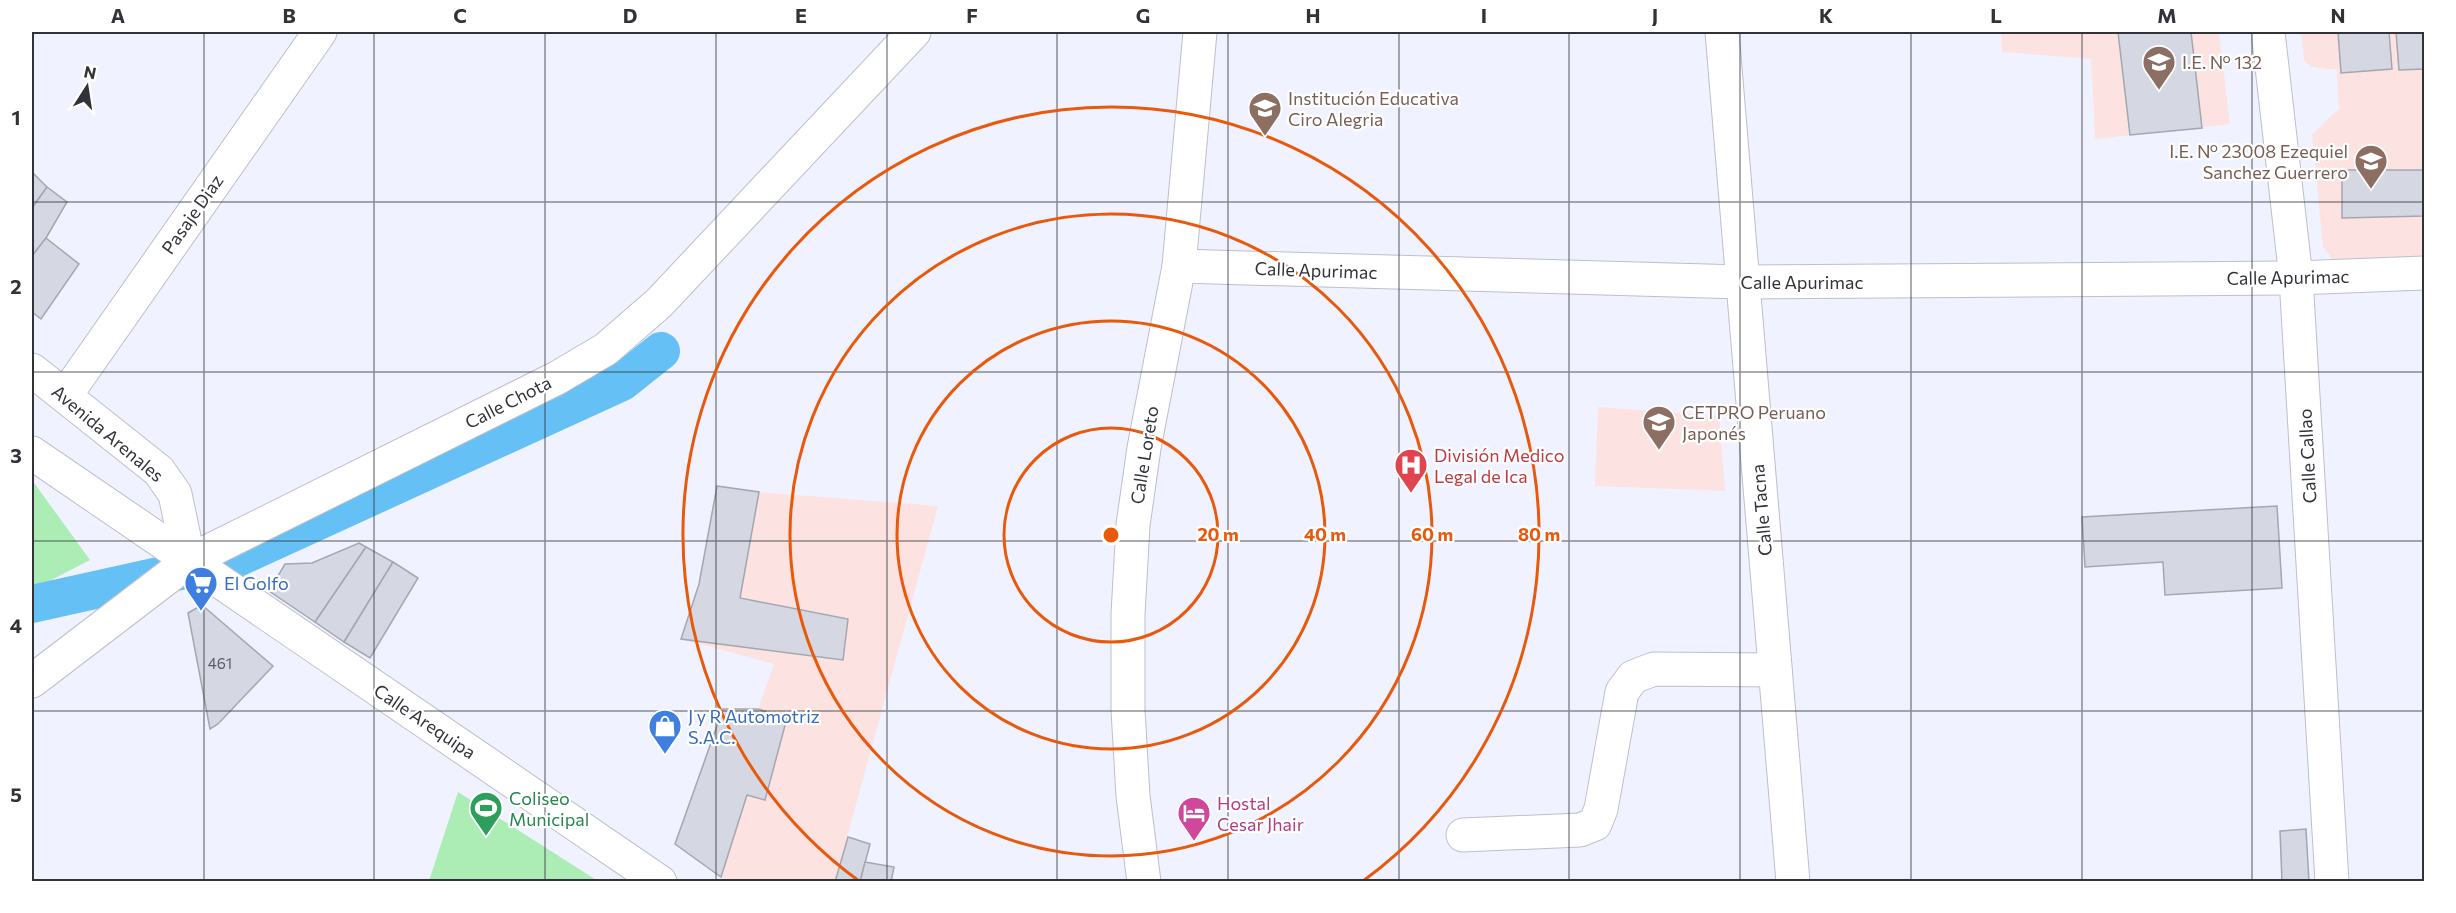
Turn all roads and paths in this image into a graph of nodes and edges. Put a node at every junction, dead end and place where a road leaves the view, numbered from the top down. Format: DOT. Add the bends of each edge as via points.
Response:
graph roads {
  1 [pos="320,32"];
  2 [pos="915,32"];
  3 [pos="1200,32"];
  4 [pos="1722,32"];
  5 [pos="2268,32"];
  6 [pos="1179,266"];
  7 [pos="2424,273"];
  8 [pos="2296,278"];
  9 [pos="1742,282"];
  10 [pos="32,370"];
  11 [pos="65,396"];
  12 [pos="32,453"];
  13 [pos="189,561"];
  14 [pos="1775,670"];
  15 [pos="32,681"];
  16 [pos="1463,835"];
  17 [pos="660,882"];
  18 [pos="1144,882"];
  19 [pos="1793,882"];
  20 [pos="2332,882"];
  1 -- 11 [label="street, Pasaje Diaz"];
  2 -- 13 [label="street, Calle Chota" via="659,303 606,349 557,378"];
  3 -- 6 [label="street, Calle Loreto"];
  4 -- 9 [label="street, Calle Tacna"];
  5 -- 8 [label="street, Calle Callao"];
  6 -- 9 [label="street, Calle Apurimac"];
  6 -- 18 [label="street, Calle Loreto" via="1133,525 1128,710 1132,796"];
  7 -- 8 [label="street, Calle Apurimac"];
  8 -- 9 [label="street, Calle Apurimac"];
  8 -- 20 [label="street, Calle Callao"];
  9 -- 14 [label="street, Calle Tacna"];
  10 -- 11 [label="street, Avenida Arenales"];
  11 -- 13 [label="street, Avenida Arenales" via="159,471 175,494"];
  12 -- 13 [label="street"];
  13 -- 15 [label="street, Calle Chota"];
  13 -- 17 [label="street, Calle Arequipa"];
  14 -- 16 [label="street" via="1654,669 1633,677 1622,692 1595,824 1580,830"];
  14 -- 19 [label="street, Calle Tacna"];
}
